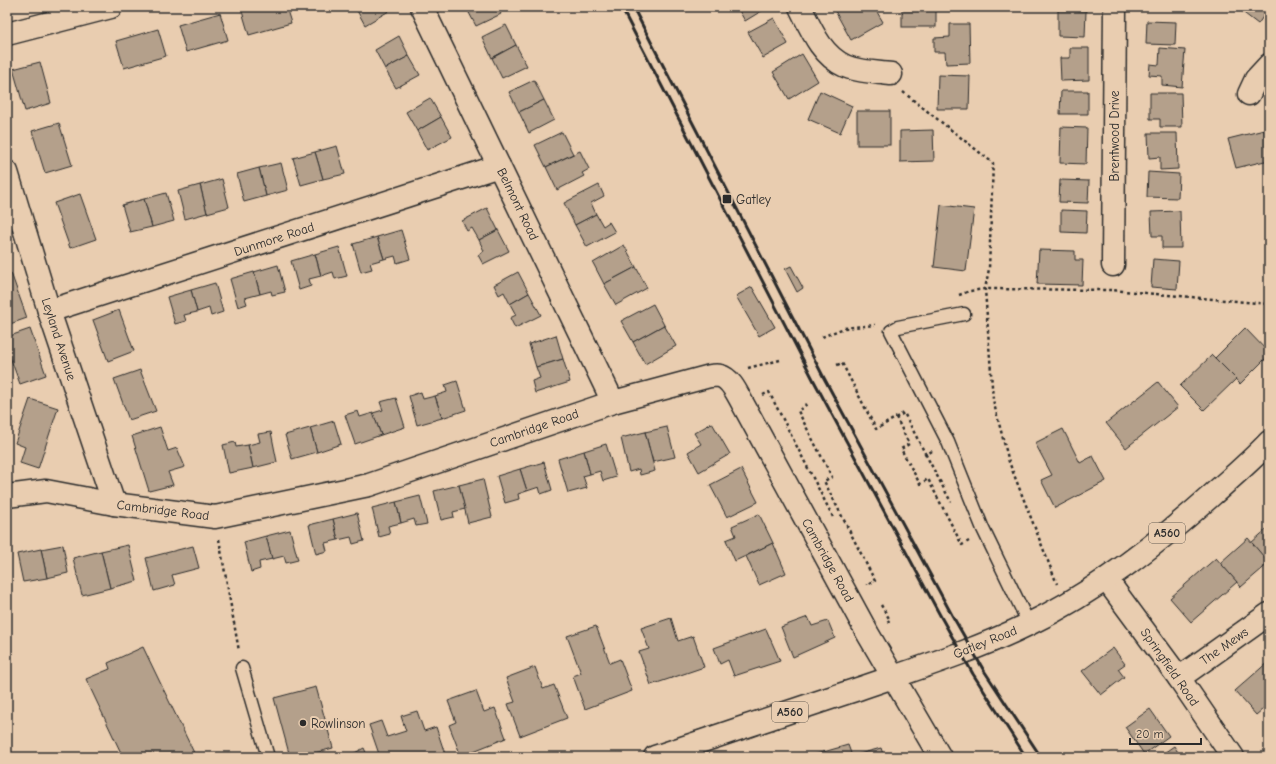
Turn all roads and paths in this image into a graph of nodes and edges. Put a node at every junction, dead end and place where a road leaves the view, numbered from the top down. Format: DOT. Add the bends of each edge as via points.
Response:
graph roads {
  1 [pos="110,7"];
  2 [pos="422,7"];
  3 [pos="800,7"];
  4 [pos="1115,7"];
  5 [pos="7,34"];
  6 [pos="1269,65"];
  7 [pos="891,74"];
  8 [pos="1249,94"];
  9 [pos="500,166"];
  10 [pos="7,172"];
  11 [pos="1113,266"];
  12 [pos="985,289"];
  13 [pos="1269,304"];
  14 [pos="49,311"];
  15 [pos="964,314"];
  16 [pos="780,360"];
  17 [pos="837,365"];
  18 [pos="725,378"];
  19 [pos="613,402"];
  20 [pos="807,404"];
  21 [pos="744,406"];
  22 [pos="896,417"];
  23 [pos="948,442"];
  24 [pos="1269,442"];
  25 [pos="926,454"];
  26 [pos="7,496"];
  27 [pos="114,504"];
  28 [pos="954,507"];
  29 [pos="215,517"];
  30 [pos="836,523"];
  31 [pos="971,540"];
  32 [pos="864,578"];
  33 [pos="1106,579"];
  34 [pos="1065,605"];
  35 [pos="1269,614"];
  36 [pos="1029,624"];
  37 [pos="242,668"];
  38 [pos="894,676"];
  39 [pos="1178,678"];
  40 [pos="268,757"];
  41 [pos="655,757"];
  42 [pos="940,757"];
  43 [pos="1233,757"];
  1 -- 5 [label="street"];
  2 -- 9 [label="street, Belmont Road"];
  3 -- 7 [label="street" via="818,41 835,60 859,70"];
  4 -- 11 [label="street, Brentwood Drive"];
  6 -- 8 [label="street" via="1256,79"];
  7 -- 12 [label="path" via="900,90 993,164 989,269"];
  9 -- 14 [label="street, Dunmore Road"];
  9 -- 19 [label="street, Belmont Road"];
  10 -- 14 [label="street, Leyland Avenue"];
  12 -- 13 [label="path" via="1112,290"];
  12 -- 34 [label="path" via="993,400 1009,462"];
  14 -- 27 [label="street, Leyland Avenue"];
  15 -- 23 [label="lane" via="898,327 891,331"];
  16 -- 18 [label="path" via="741,370"];
  17 -- 22 [label="path" via="842,363 876,428"];
  18 -- 19 [label="street, Cambridge Road" via="710,376"];
  18 -- 21 [label="street, Cambridge Road"];
  19 -- 29 [label="street, Cambridge Road" via="369,485"];
  20 -- 32 [label="path" via="798,411 832,477 824,481 875,580 867,585"];
  21 -- 30 [label="path" via="769,392"];
  21 -- 38 [label="street, Cambridge Road" via="868,634"];
  22 -- 25 [label="path" via="904,413"];
  22 -- 31 [label="path" via="909,444 901,449 920,484 928,479 962,545"];
  23 -- 25 [label="path"];
  23 -- 36 [label="lane" via="983,529"];
  24 -- 33 [label="street, Gatley Road / A560" via="1162,537"];
  25 -- 28 [label="path"];
  26 -- 27 [label="street, Cambridge Road" via="46,491"];
  27 -- 29 [label="street, Cambridge Road"];
  29 -- 37 [label="path"];
  33 -- 34 [label="street, Gatley Road / A560"];
  33 -- 39 [label="street, Springfield Road"];
  34 -- 36 [label="street, Gatley Road / A560"];
  35 -- 39 [label="street, The Mews"];
  36 -- 38 [label="street, Gatley Road / A560" via="970,650"];
  37 -- 40 [label="lane"];
  38 -- 41 [label="street, Gatley Road / A560"];
  38 -- 42 [label="street, Cambridge Road"];
  39 -- 43 [label="street, Springfield Road"];
}
